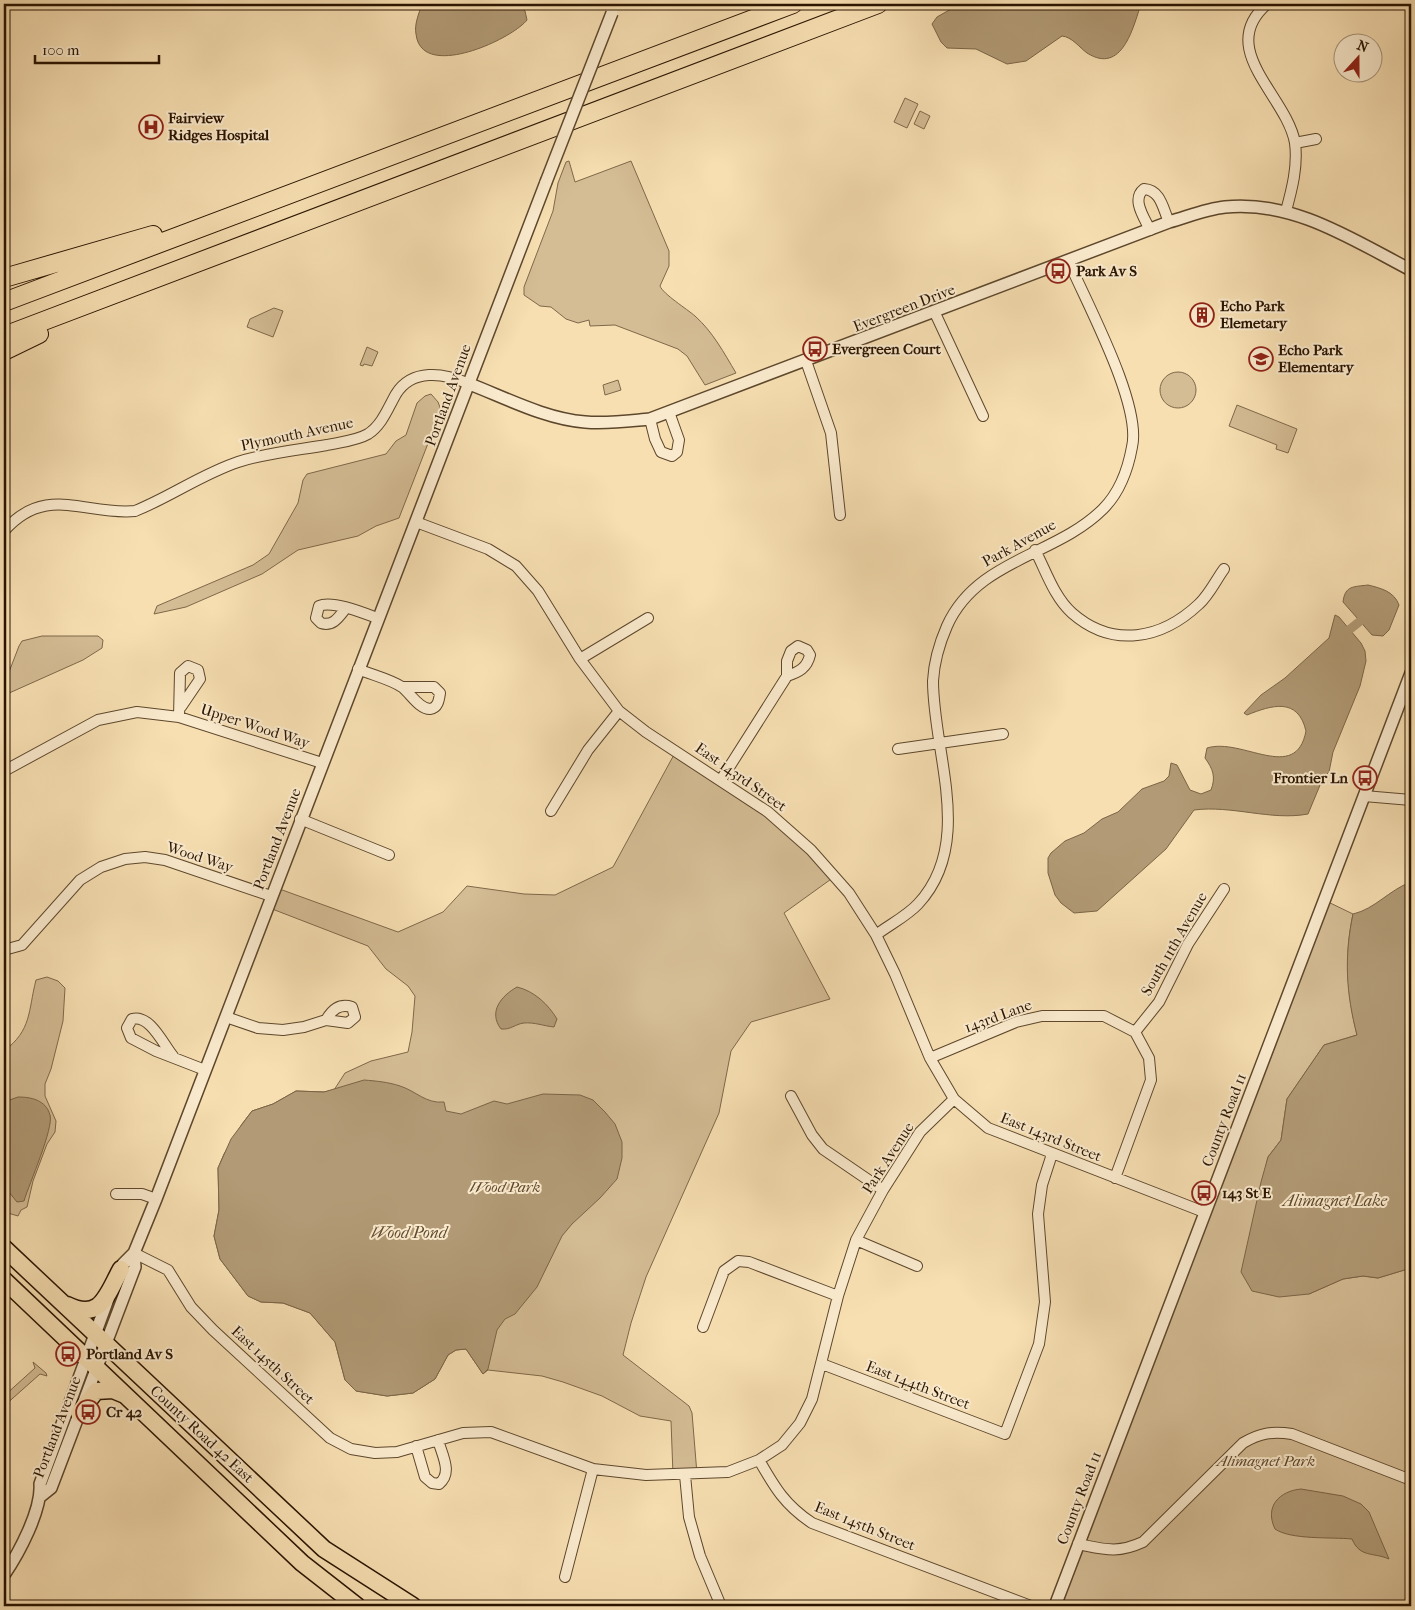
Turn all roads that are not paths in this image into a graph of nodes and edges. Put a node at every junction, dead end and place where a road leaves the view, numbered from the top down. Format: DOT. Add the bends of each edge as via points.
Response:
graph roads {
  1 [pos="793,4"];
  2 [pos="878,4"];
  3 [pos="1267,4"];
  4 [pos="614,8"];
  5 [pos="1316,138"];
  6 [pos="1294,143"];
  7 [pos="274,200"];
  8 [pos="1286,211"];
  9 [pos="1169,222"];
  10 [pos="1150,230"];
  11 [pos="1069,262"];
  12 [pos="1411,270"];
  13 [pos="4,278"];
  14 [pos="144,285"];
  15 [pos="4,302"];
  16 [pos="935,313"];
  17 [pos="4,336"];
  18 [pos="4,351"];
  19 [pos="806,361"];
  20 [pos="467,383"];
  21 [pos="669,412"];
  22 [pos="984,416"];
  23 [pos="650,419"];
  24 [pos="840,515"];
  25 [pos="416,522"];
  26 [pos="4,531"];
  27 [pos="1035,550"];
  28 [pos="1224,569"];
  29 [pos="346,608"];
  30 [pos="378,618"];
  31 [pos="648,618"];
  32 [pos="580,659"];
  33 [pos="358,669"];
  34 [pos="1411,673"];
  35 [pos="787,676"];
  36 [pos="402,687"];
  37 [pos="619,711"];
  38 [pos="1003,734"];
  39 [pos="938,743"];
  40 [pos="898,749"];
  41 [pos="322,763"];
  42 [pos="4,771"];
  43 [pos="721,780"];
  44 [pos="1364,796"];
  45 [pos="1411,800"];
  46 [pos="551,811"];
  47 [pos="300,819"];
  48 [pos="389,855"];
  49 [pos="1224,889"];
  50 [pos="271,896"];
  51 [pos="876,935"];
  52 [pos="4,950"];
  53 [pos="226,1017"];
  54 [pos="326,1020"];
  55 [pos="1135,1032"];
  56 [pos="173,1056"];
  57 [pos="930,1058"];
  58 [pos="205,1070"];
  59 [pos="791,1096"];
  60 [pos="954,1099"];
  61 [pos="1052,1154"];
  62 [pos="1114,1178"];
  63 [pos="883,1190"];
  64 [pos="116,1194"];
  65 [pos="156,1199"];
  66 [pos="1204,1212"];
  67 [pos="856,1240"];
  68 [pos="4,1248"];
  69 [pos="134,1253"];
  70 [pos="916,1266"];
  71 [pos="121,1269"];
  72 [pos="4,1280"];
  73 [pos="838,1296"];
  74 [pos="58,1300"];
  75 [pos="703,1327"];
  76 [pos="100,1340"];
  77 [pos="92,1361"];
  78 [pos="822,1364"];
  79 [pos="128,1396"];
  80 [pos="79,1413"];
  81 [pos="438,1440"];
  82 [pos="416,1446"];
  83 [pos="759,1460"];
  84 [pos="594,1469"];
  85 [pos="685,1475"];
  86 [pos="1411,1480"];
  87 [pos="41,1496"];
  88 [pos="1078,1544"];
  89 [pos="4,1575"];
  90 [pos="566,1577"];
  91 [pos="357,1606"];
  92 [pos="412,1606"];
  93 [pos="721,1606"];
  94 [pos="1031,1606"];
  95 [pos="1055,1606"];
  1 -- 7 [label="highway"];
  2 -- 14 [label="highway"];
  3 -- 6 [label="street" via="1252,23 1248,36 1249,50 1253,64 1287,119"];
  4 -- 20 [label="street, Portland Avenue, bridge"];
  5 -- 6 [label="street"];
  6 -- 8 [label="street" via="1296,171"];
  7 -- 13 [label="highway"];
  7 -- 15 [label="highway"];
  8 -- 9 [label="street, Evergreen Drive" via="1257,206 1225,207"];
  8 -- 12 [label="street, Evergreen Drive" via="1319,222"];
  9 -- 10 [label="street, Evergreen Drive"];
  9 -- 10 [label="street" via="1158,194 1152,189 1144,189 1137,200"];
  10 -- 11 [label="street, Evergreen Drive"];
  11 -- 16 [label="street, Evergreen Drive"];
  11 -- 27 [label="street, Park Avenue" via="1128,396 1133,445 1123,479 1104,508 1082,526"];
  14 -- 17 [label="highway"];
  14 -- 18 [label="highway"];
  16 -- 19 [label="street, Evergreen Drive"];
  16 -- 22 [label="street"];
  19 -- 21 [label="street, Evergreen Drive"];
  19 -- 24 [label="street" via="831,433"];
  20 -- 23 [label="street, Evergreen Drive" via="546,413 583,422 617,423"];
  20 -- 25 [label="street, Portland Avenue"];
  20 -- 26 [label="street, Plymouth Avenue" via="444,375 422,376 398,392 381,422 368,434 348,441 238,462 135,511 53,504 27,513"];
  21 -- 23 [label="street, Evergreen Drive"];
  21 -- 23 [label="street" via="679,440 672,456 661,452"];
  25 -- 30 [label="street, Portland Avenue"];
  25 -- 32 [label="street, East 143rd Street" via="488,549 516,566 538,591"];
  27 -- 28 [label="street" via="1058,596 1071,612 1094,628 1121,636 1150,634 1175,623 1201,603"];
  27 -- 39 [label="street, Park Avenue" via="980,583 961,603 948,625 933,680"];
  29 -- 30 [label="street"];
  30 -- 33 [label="street, Portland Avenue"];
  31 -- 32 [label="street"];
  32 -- 37 [label="street, East 143rd Street"];
  33 -- 36 [label="street"];
  33 -- 41 [label="street, Portland Avenue"];
  34 -- 44 [label="street, County Road 11"];
  35 -- 43 [label="street"];
  37 -- 43 [label="street, East 143rd Street"];
  37 -- 46 [label="street" via="588,750"];
  38 -- 39 [label="street"];
  39 -- 40 [label="street"];
  39 -- 51 [label="street, Park Avenue" via="949,819 942,861 933,884 918,904"];
  41 -- 42 [label="street, Upper Wood Way" via="180,712 138,712 98,720"];
  41 -- 47 [label="street, Portland Avenue"];
  43 -- 51 [label="street, East 143rd Street" via="768,812 811,850 849,893"];
  44 -- 45 [label="street"];
  44 -- 66 [label="street, County Road 11"];
  47 -- 48 [label="street"];
  47 -- 50 [label="street, Portland Avenue"];
  49 -- 55 [label="street, South 11th Avenue" via="1188,944 1159,1002"];
  50 -- 52 [label="street, Wood Way" via="164,860 125,859 101,866 80,880 22,944"];
  50 -- 53 [label="street, Portland Avenue"];
  51 -- 57 [label="street, East 143rd Street" via="896,974"];
  53 -- 54 [label="street" via="258,1028 282,1030"];
  53 -- 58 [label="street, Portland Avenue"];
  55 -- 57 [label="street, 143rd Lane" via="1104,1016 1042,1016 1016,1022"];
  55 -- 62 [label="street" via="1150,1058 1151,1080"];
  56 -- 56 [label="street" via="145,1020 132,1019 127,1028 131,1038"];
  56 -- 58 [label="street"];
  57 -- 60 [label="street, East 143rd Street"];
  58 -- 65 [label="street, Portland Avenue"];
  59 -- 63 [label="street" via="823,1149"];
  60 -- 61 [label="street, East 143rd Street" via="988,1128"];
  60 -- 63 [label="street, Park Avenue" via="920,1132"];
  61 -- 62 [label="street, East 143rd Street"];
  61 -- 78 [label="street, East 144th Street" via="1042,1185 1038,1214 1045,1302 1039,1344 1005,1434"];
  62 -- 66 [label="street, East 143rd Street"];
  63 -- 67 [label="street, Park Avenue"];
  64 -- 65 [label="street" via="142,1194"];
  65 -- 69 [label="street, Portland Avenue"];
  66 -- 88 [label="street, County Road 11"];
  67 -- 70 [label="street"];
  67 -- 73 [label="street, Park Avenue"];
  68 -- 74 [label="highway, County Road 42 East"];
  69 -- 71 [label="street, Portland Avenue"];
  69 -- 76 [label="street, Portland Avenue" via="135,1267"];
  69 -- 82 [label="street, East 145th Street" via="168,1270 191,1307 213,1330 330,1438 351,1449 375,1453 397,1452"];
  71 -- 74 [label="highway" via="102,1304 90,1311 78,1310"];
  71 -- 76 [label="street, Portland Avenue"];
  72 -- 77 [label="highway, County Road 42 East"];
  73 -- 75 [label="street" via="748,1262 738,1262 724,1272"];
  73 -- 78 [label="street, Park Avenue"];
  74 -- 76 [label="highway, County Road 42 East"];
  76 -- 77 [label="street, Portland Avenue"];
  76 -- 92 [label="highway, County Road 42 East" via="324,1549"];
  77 -- 79 [label="highway, County Road 42 East"];
  77 -- 80 [label="street, Portland Avenue"];
  77 -- 87 [label="street, Portland Avenue" via="40,1484"];
  78 -- 83 [label="street" via="812,1399 800,1423 782,1444"];
  79 -- 80 [label="highway" via="113,1390 96,1391"];
  79 -- 91 [label="highway, County Road 42 East" via="302,1563"];
  80 -- 87 [label="street, Portland Avenue" via="51,1488"];
  81 -- 82 [label="street, East 145th Street"];
  81 -- 82 [label="street" via="447,1471 439,1484 425,1477"];
  81 -- 84 [label="street, East 145th Street" via="463,1433 491,1432"];
  83 -- 85 [label="street, East 145th Street" via="728,1472"];
  83 -- 94 [label="street, East 145th Street" via="782,1499 812,1524"];
  84 -- 85 [label="street, East 145th Street" via="646,1475"];
  84 -- 90 [label="street"];
  85 -- 93 [label="street" via="689,1517"];
  86 -- 88 [label="street" via="1292,1434 1272,1431 1256,1435 1244,1443 1143,1542 1112,1551"];
  87 -- 89 [label="street, Portland Avenue" via="29,1528"];
  88 -- 95 [label="street, County Road 11"];
}
